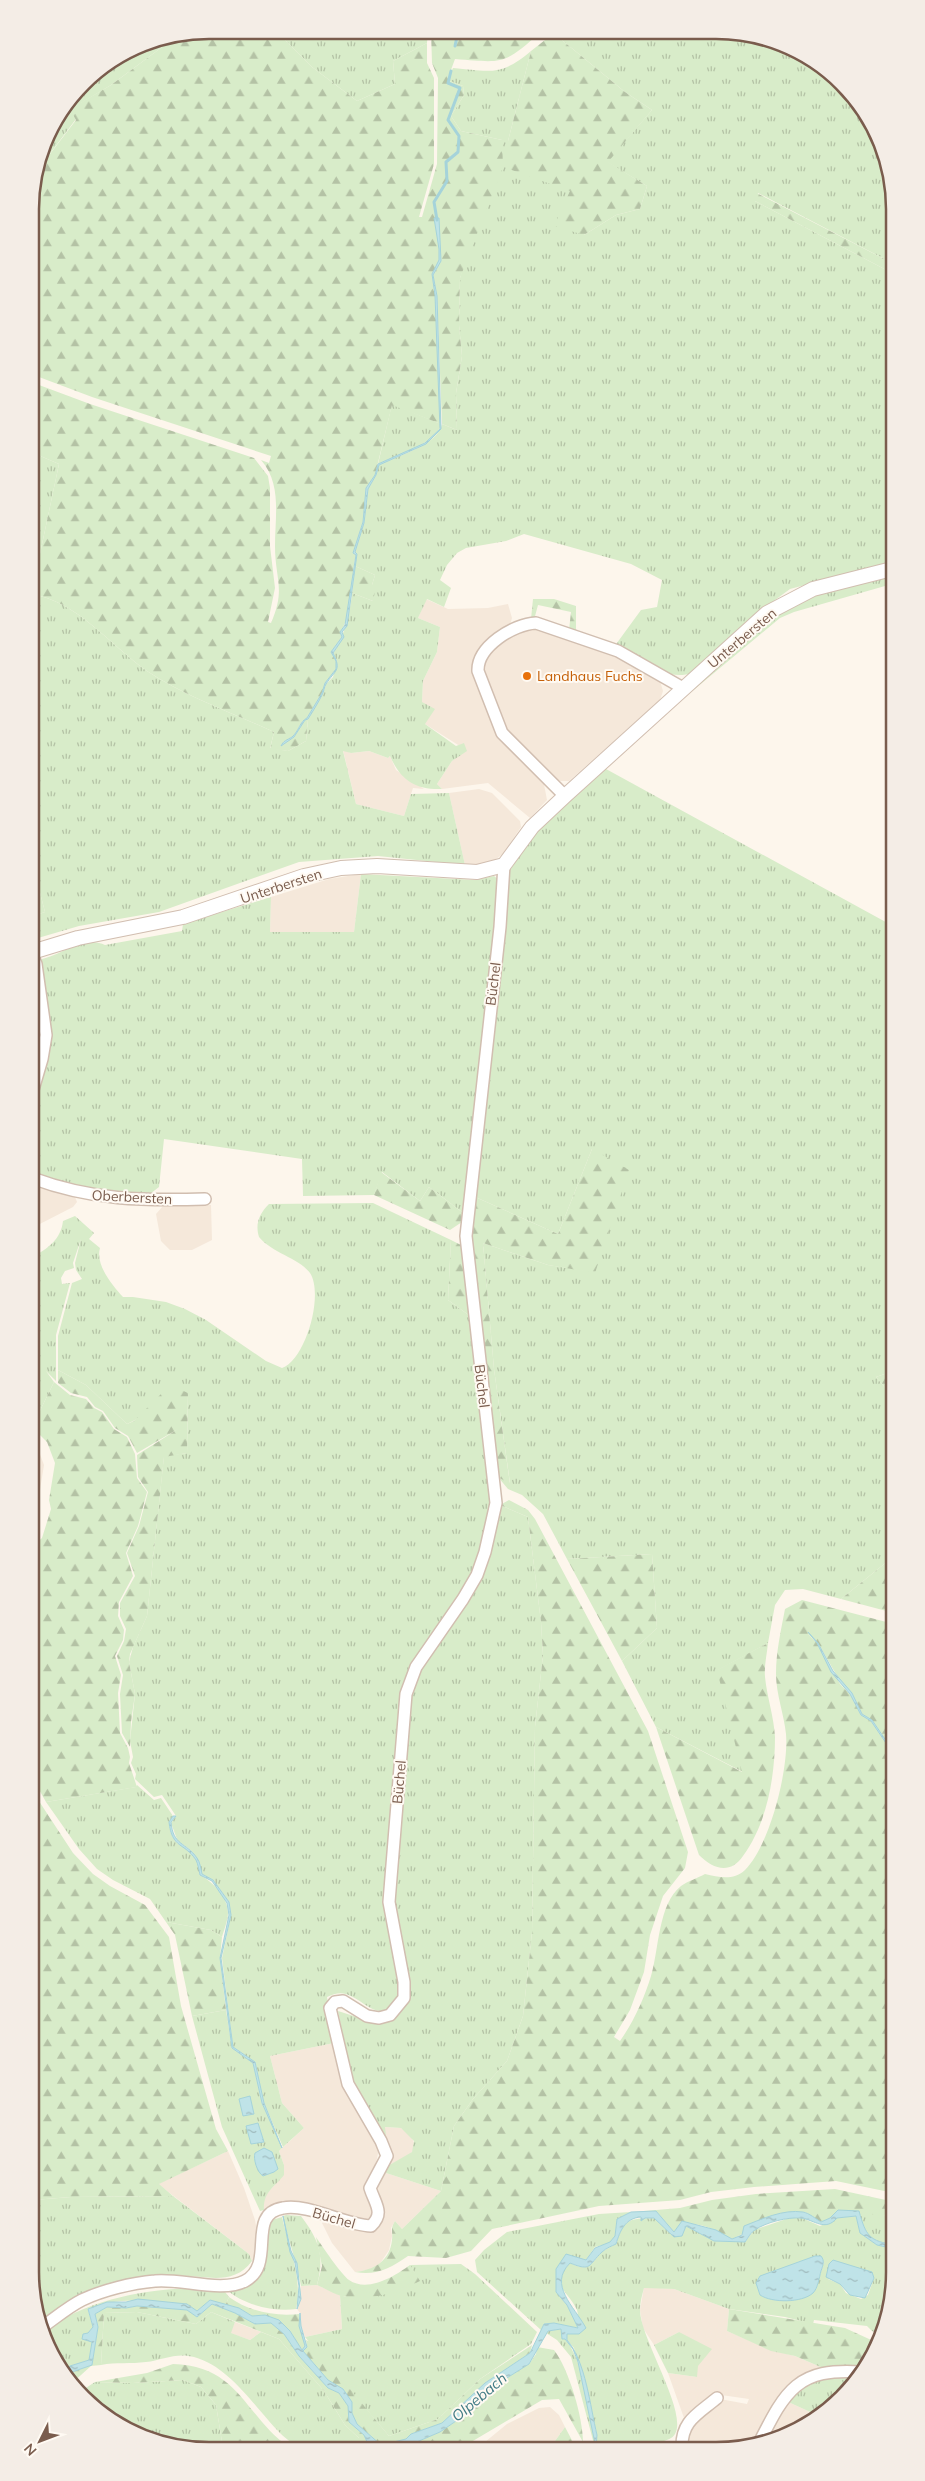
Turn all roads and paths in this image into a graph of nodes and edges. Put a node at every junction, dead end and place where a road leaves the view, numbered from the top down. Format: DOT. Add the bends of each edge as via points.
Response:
graph roads {
  1 [pos="886,571"];
  2 [pos="683,688"];
  3 [pos="565,796"];
  4 [pos="504,865"];
  5 [pos="39,951"];
  6 [pos="39,984"];
  7 [pos="39,1069"];
  8 [pos="39,1180"];
  9 [pos="205,1200"];
  10 [pos="47,2324"];
  11 [pos="854,2372"];
  12 [pos="717,2398"];
  13 [pos="763,2435"];
  14 [pos="682,2442"];
  1 -- 2 [label="street, Unterbersten" via="813,589 767,613"];
  2 -- 3 [label="street, Unterbersten"];
  2 -- 3 [label="street" via="618,651 536,623 512,629 482,653 478,671 502,732"];
  3 -- 4 [label="street, Unterbersten" via="532,827"];
  4 -- 5 [label="street, Unterbersten" via="477,872 376,866 341,868 304,876 183,917 78,938"];
  4 -- 10 [label="street, Büchel" via="466,1236 496,1503 486,1552 476,1575 416,1667 406,1694 389,1902 404,1998 390,2015 379,2018 368,2016 343,2001 335,2002 330,2008 348,2084 387,2156 370,2188 380,2211 371,2226 355,2226 312,2211 284,2208 270,2213 262,2223 258,2270 245,2281 230,2285 155,2280 82,2300"];
  6 -- 7 [label="street" via="46,1029"];
  8 -- 9 [label="street, Oberbersten" via="90,1196 148,1201"];
  11 -- 13 [label="street" via="823,2372 795,2386 782,2400"];
  12 -- 14 [label="street" via="685,2427"];
}
